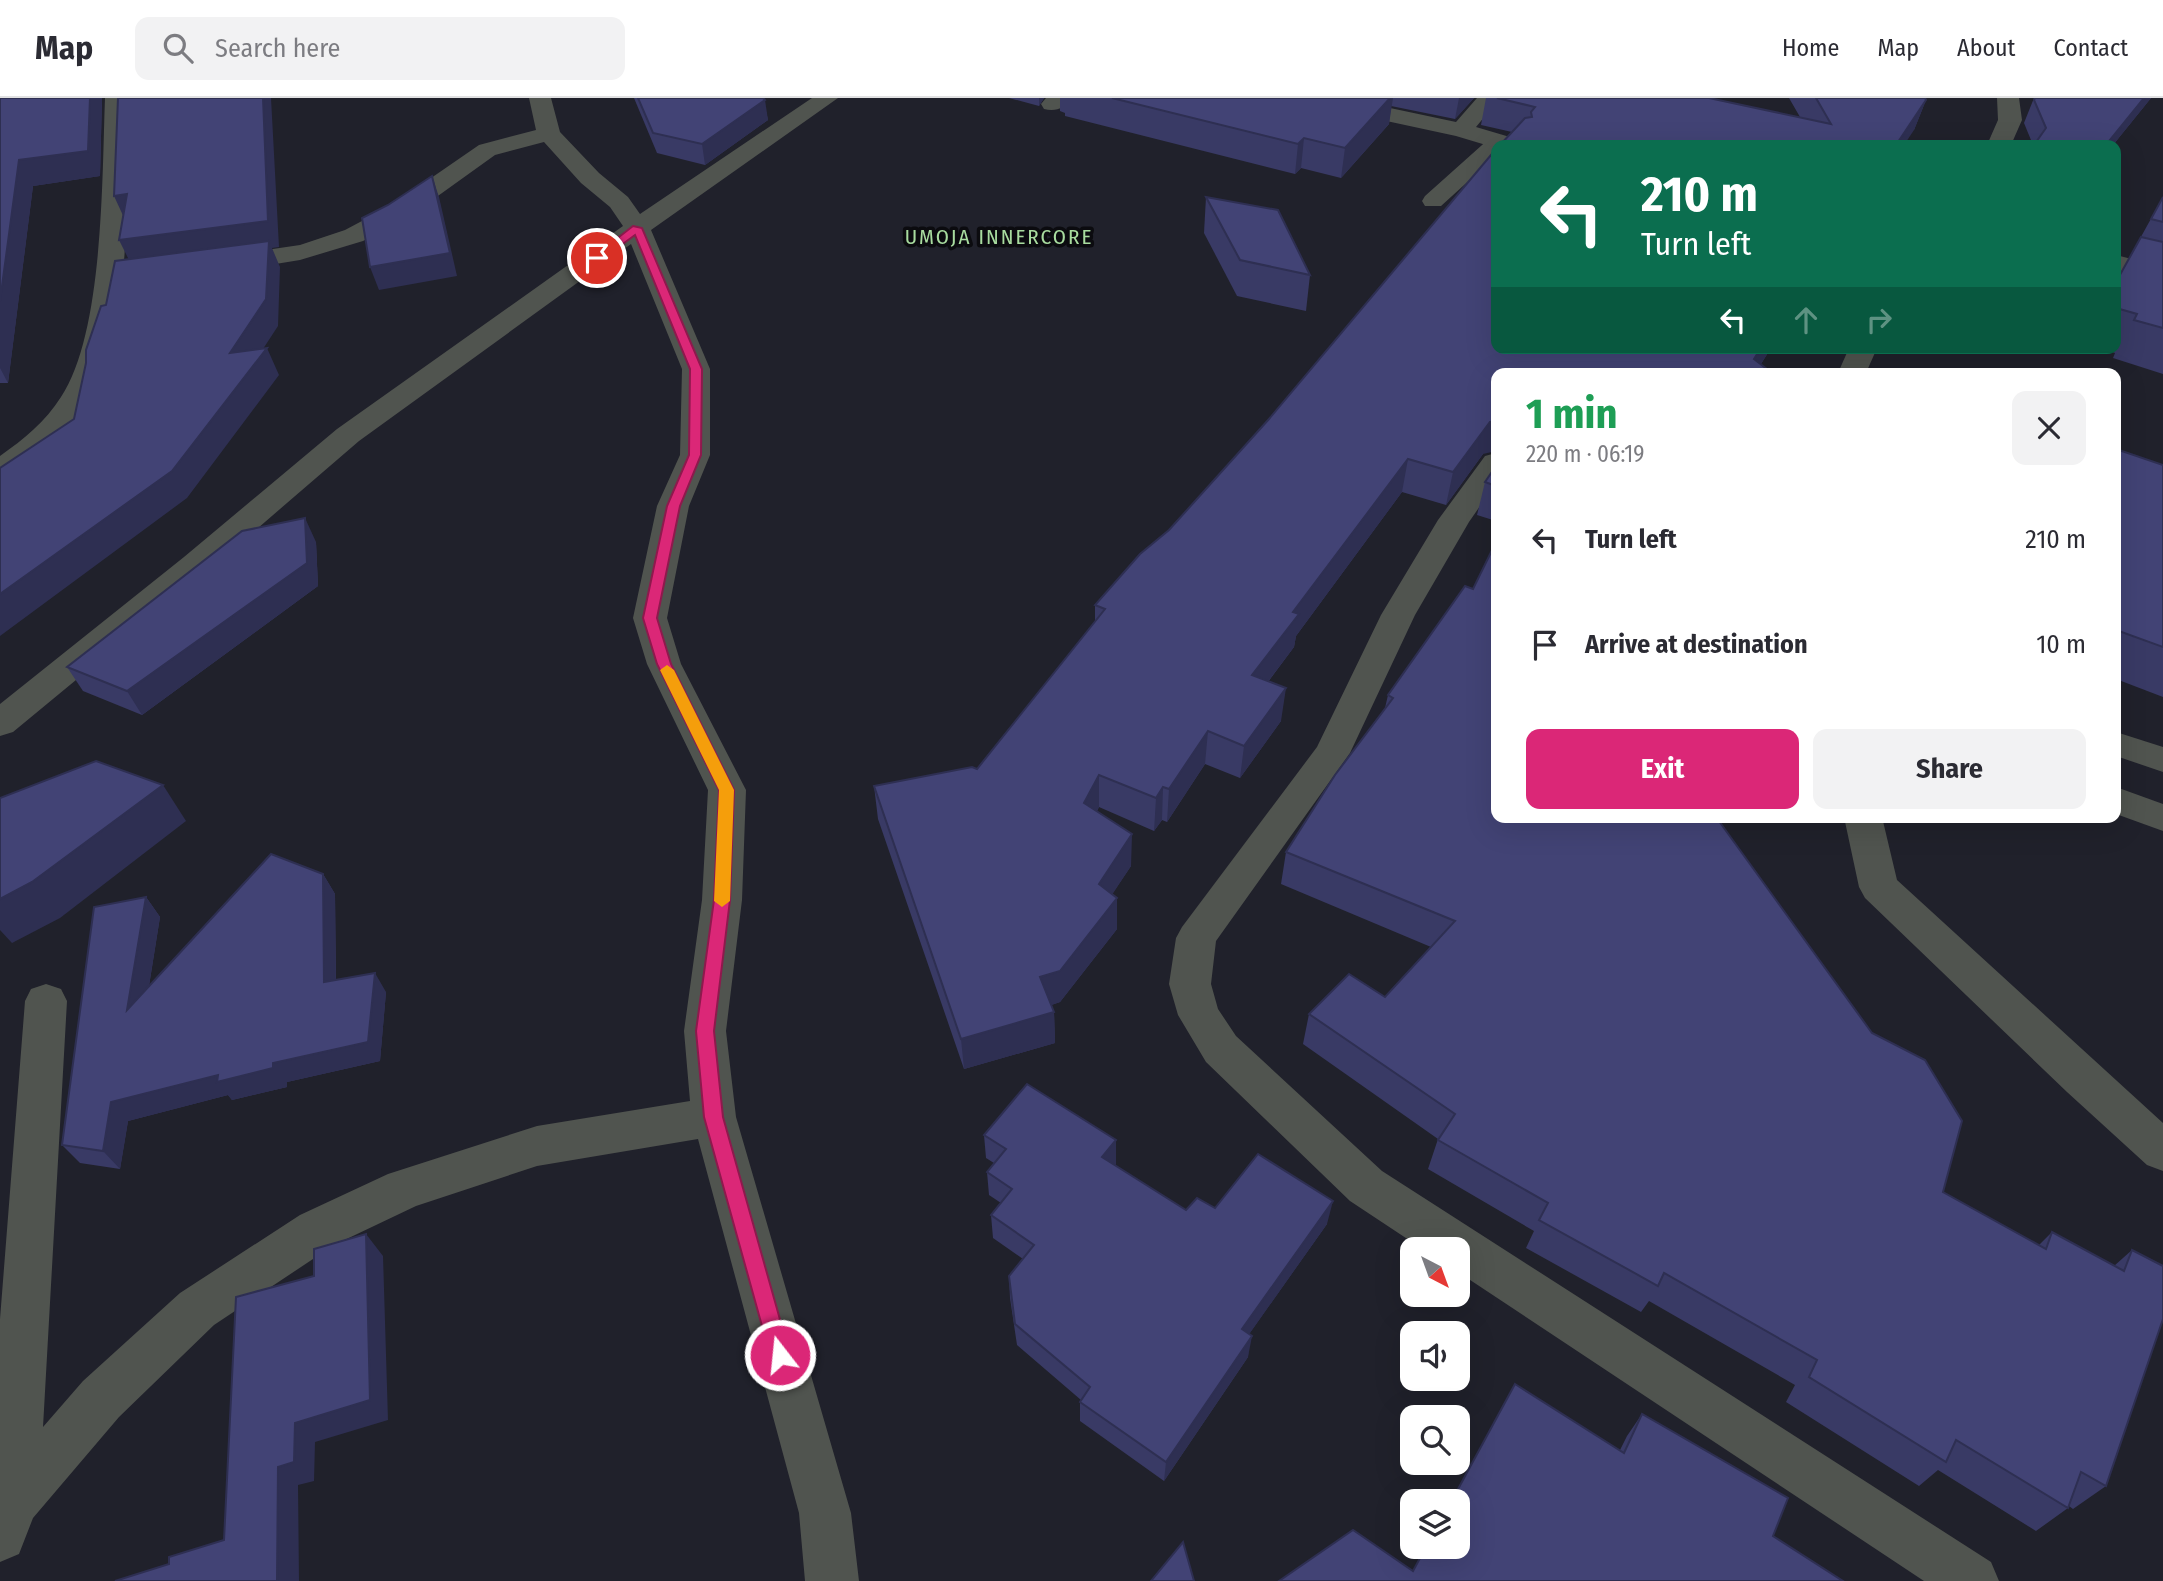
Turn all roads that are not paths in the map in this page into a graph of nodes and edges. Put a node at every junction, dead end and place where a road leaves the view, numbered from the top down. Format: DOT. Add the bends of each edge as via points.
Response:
graph roads {
  1 [pos="116,98"];
  2 [pos="827,98"];
  3 [pos="1311,98"];
  4 [pos="1489,98"];
  5 [pos="2008,98"];
  6 [pos="545,116"];
  7 [pos="1461,130"];
  8 [pos="1492,140"];
  9 [pos="2001,140"];
  10 [pos="1491,155"];
  11 [pos="1433,201"];
  12 [pos="637,228"];
  13 [pos="2121,265"];
  14 [pos="203,267"];
  15 [pos="2163,275"];
  16 [pos="1491,469"];
  17 [pos="0,470"];
  18 [pos="0,723"];
  19 [pos="2121,746"];
  20 [pos="2163,761"];
  21 [pos="2121,802"];
  22 [pos="2163,818"];
  23 [pos="1864,823"];
  24 [pos="46,1001"];
  25 [pos="713,1117"];
  26 [pos="2163,1151"];
  27 [pos="6,1518"];
  28 [pos="832,1581"];
  29 [pos="1972,1581"];
  1 -- 17 [label="street" via="122,277 81,389 59,423"];
  2 -- 12 [label="street"];
  3 -- 7 [label="street"];
  4 -- 7 [label="street"];
  5 -- 9 [label="street" via="2010,120"];
  6 -- 12 [label="street" via="590,178 620,202"];
  6 -- 14 [label="street" via="370,229 272,258"];
  7 -- 8 [label="street"];
  10 -- 11 [label="lane"];
  12 -- 18 [label="street" via="348,435"];
  12 -- 25 [label="street" via="696,369 695,455 673,506 650,618 664,664 727,790 722,900 705,1031"];
  13 -- 15 [label="street"];
  16 -- 29 [label="street" via="1454,520 1398,615 1332,753 1196,937 1190,984 1199,1015 1221,1049 1366,1186"];
  19 -- 20 [label="lane"];
  21 -- 22 [label="lane"];
  23 -- 26 [label="street" via="1879,887"];
  24 -- 27 [label="street"];
  25 -- 27 [label="street" via="537,1146 404,1189 317,1230 197,1308 102,1399"];
  25 -- 28 [label="street" via="825,1513"];
}
